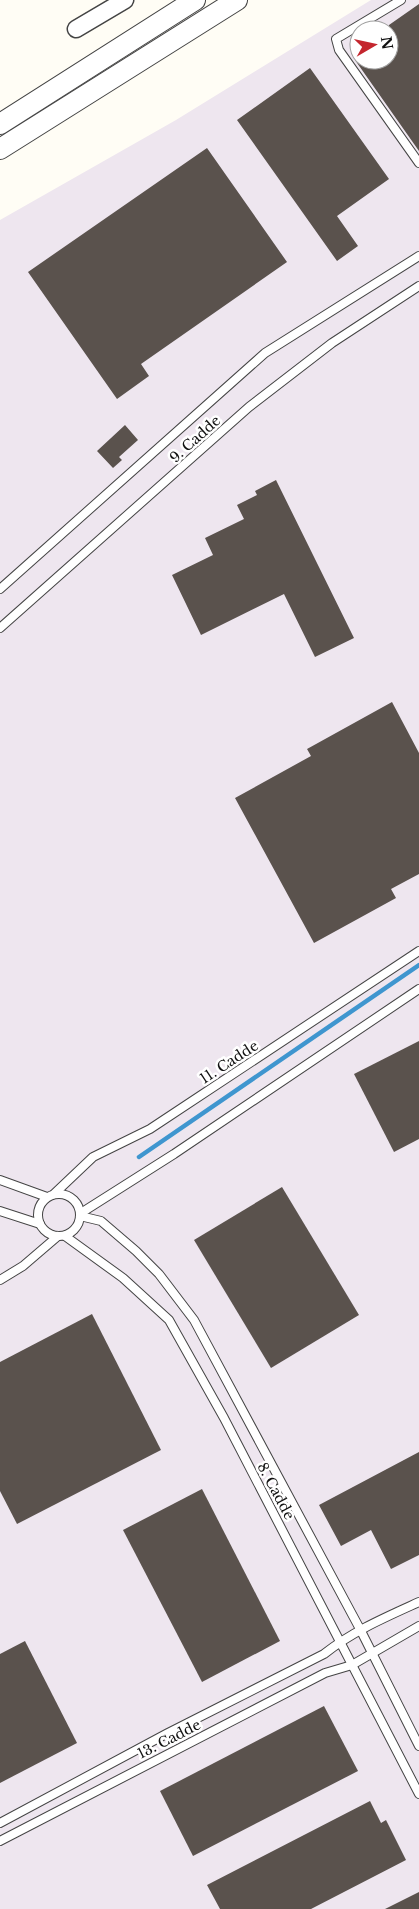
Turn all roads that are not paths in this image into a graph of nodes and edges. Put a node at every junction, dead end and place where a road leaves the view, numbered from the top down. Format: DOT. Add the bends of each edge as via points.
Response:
graph roads {
  1 [pos="125,0"];
  2 [pos="195,0"];
  3 [pos="237,0"];
  4 [pos="400,0"];
  5 [pos="76,29"];
  6 [pos="0,124"];
  7 [pos="0,149"];
  8 [pos="419,163"];
  9 [pos="419,256"];
  10 [pos="419,286"];
  11 [pos="0,589"];
  12 [pos="0,628"];
  13 [pos="419,952"];
  14 [pos="419,989"];
  15 [pos="0,1180"];
  16 [pos="50,1195"];
  17 [pos="0,1211"];
  18 [pos="81,1214"];
  19 [pos="40,1224"];
  20 [pos="61,1236"];
  21 [pos="0,1280"];
  22 [pos="419,1602"];
  23 [pos="419,1626"];
  24 [pos="360,1629"];
  25 [pos="340,1641"];
  26 [pos="372,1653"];
  27 [pos="352,1665"];
  28 [pos="419,1746"];
  29 [pos="419,1794"];
  30 [pos="0,1823"];
  31 [pos="0,1841"];
  1 -- 5 [label="street"];
  2 -- 6 [label="street"];
  3 -- 7 [label="street"];
  4 -- 8 [label="lane" via="336,39 339,50"];
  9 -- 11 [label="lane, 9. Cadde" via="265,353"];
  10 -- 12 [label="lane, 9. Cadde" via="332,343 249,407"];
  13 -- 16 [label="lane, 11. Cadde" via="150,1129 93,1157"];
  14 -- 18 [label="lane"];
  15 -- 16 [label="lane"];
  16 -- 18 [label="lane" via="68,1195 79,1206"];
  16 -- 19 [label="lane" via="39,1209"];
  17 -- 19 [label="lane"];
  18 -- 20 [label="lane" via="77,1227"];
  18 -- 24 [label="lane, 8. Cadde" via="101,1221 136,1251 159,1274 194,1320"];
  19 -- 20 [label="lane" via="50,1234"];
  20 -- 21 [label="lane"];
  20 -- 25 [label="lane, 8. Cadde" via="123,1278 169,1320"];
  22 -- 24 [label="lane"];
  23 -- 26 [label="lane"];
  24 -- 25 [label="lane, 13. Cadde"];
  24 -- 26 [label="lane, 8. Cadde"];
  25 -- 27 [label="lane, 8. Cadde"];
  25 -- 30 [label="lane, 13. Cadde" via="324,1654"];
  26 -- 27 [label="lane, 13. Cadde"];
  26 -- 28 [label="lane, 8. Cadde"];
  27 -- 29 [label="lane, 8. Cadde"];
  27 -- 31 [label="lane, 13. Cadde" via="325,1673"];
}
